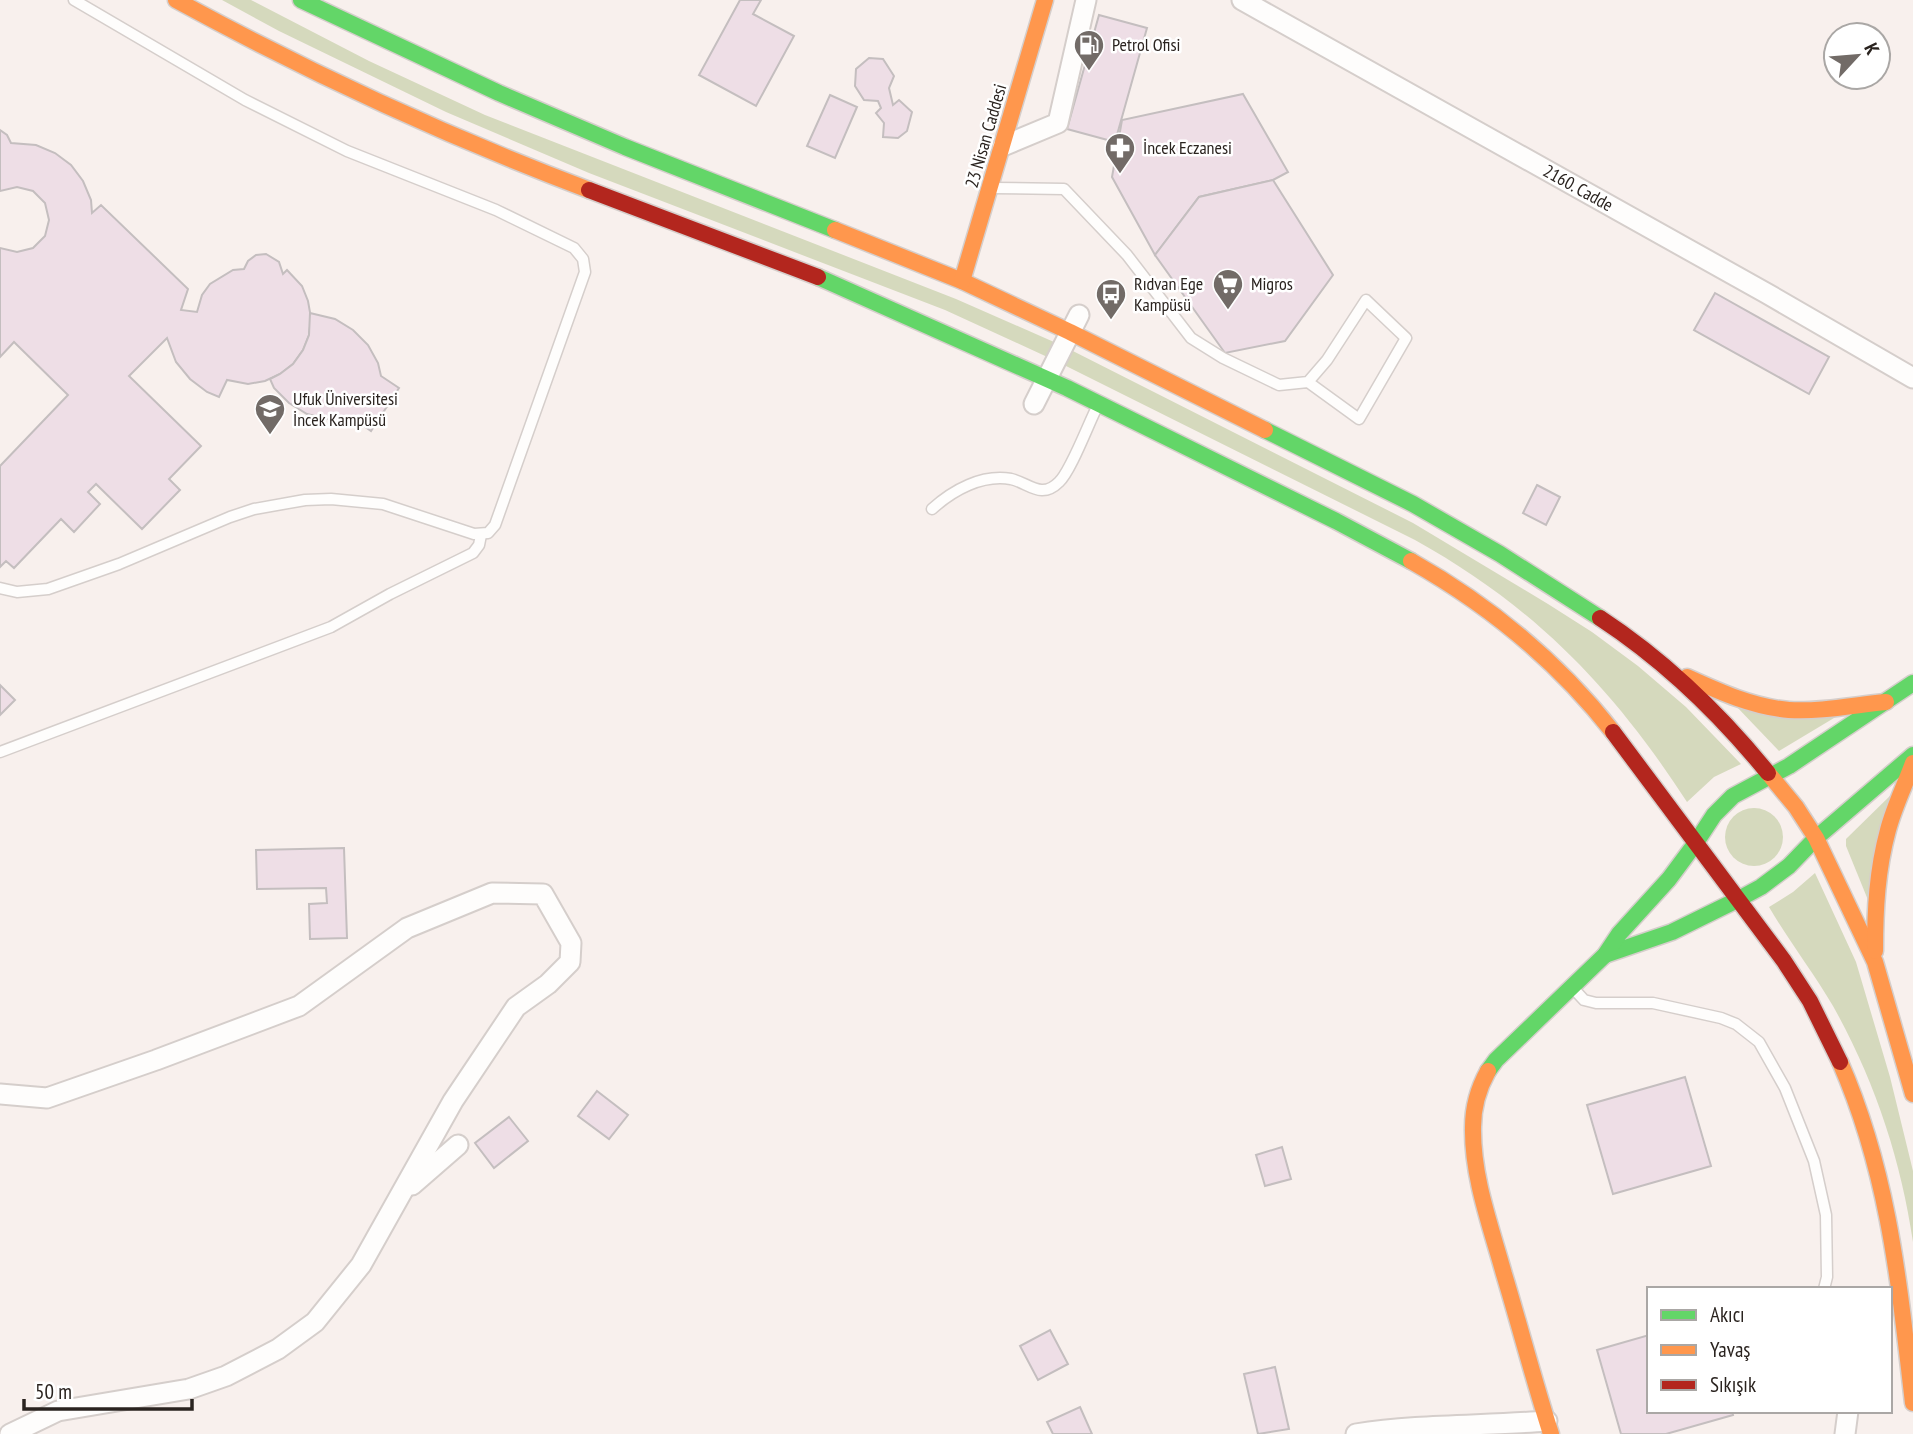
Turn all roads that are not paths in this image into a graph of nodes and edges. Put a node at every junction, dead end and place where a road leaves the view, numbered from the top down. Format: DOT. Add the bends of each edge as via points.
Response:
graph roads {
  1 [pos="74,0"];
  2 [pos="176,0"];
  3 [pos="301,0"];
  4 [pos="1045,0"];
  5 [pos="1086,0"];
  6 [pos="1242,0"];
  7 [pos="1003,146"];
  8 [pos="991,188"];
  9 [pos="962,281"];
  10 [pos="1075,323"];
  11 [pos="1913,378"];
  12 [pos="1047,379"];
  13 [pos="1308,382"];
  14 [pos="1098,403"];
  15 [pos="1034,404"];
  16 [pos="932,509"];
  17 [pos="481,535"];
  18 [pos="0,588"];
  19 [pos="1671,671"];
  20 [pos="1913,683"];
  21 [pos="1887,702"];
  22 [pos="0,752"];
  23 [pos="1913,755"];
  24 [pos="1913,763"];
  25 [pos="1772,775"];
  26 [pos="1816,838"];
  27 [pos="1695,844"];
  28 [pos="1737,900"];
  29 [pos="1605,955"];
  30 [pos="1875,962"];
  31 [pos="1571,987"];
  32 [pos="0,1094"];
  33 [pos="1913,1094"];
  34 [pos="458,1145"];
  35 [pos="395,1204"];
  36 [pos="1824,1287"];
  37 [pos="1913,1403"];
  38 [pos="1848,1413"];
  39 [pos="1549,1428"];
  40 [pos="10,1434"];
  41 [pos="1356,1434"];
  42 [pos="1845,1434"];
  1 -- 17 [label="lane" via="245,100 336,146 496,210 579,251 584,277 495,525"];
  2 -- 12 [label="main road" via="404,115 820,278"];
  3 -- 9 [label="main road" via="612,142"];
  4 -- 7 [label="main road, 23 Nisan Caddesi"];
  5 -- 7 [label="street" via="1058,122"];
  6 -- 11 [label="street, 2160. Cadde"];
  7 -- 8 [label="main road, 23 Nisan Caddesi"];
  8 -- 9 [label="main road, 23 Nisan Caddesi"];
  8 -- 13 [label="lane" via="1063,189 1127,255 1191,338 1279,385"];
  9 -- 10 [label="main road"];
  10 -- 12 [label="street"];
  10 -- 19 [label="main road" via="1500,554 1616,629"];
  12 -- 14 [label="main road"];
  12 -- 15 [label="street"];
  13 -- 13 [label="lane" via="1366,300 1406,338 1359,419"];
  14 -- 16 [label="lane" via="1063,477 1051,488 1037,491 1012,480 981,481 954,492"];
  14 -- 27 [label="main road" via="1381,544 1488,610 1581,693"];
  17 -- 18 [label="lane" via="383,505 305,500 230,517 48,589 17,592"];
  17 -- 22 [label="lane" via="473,553 331,627"];
  19 -- 21 [label="main road" via="1770,708"];
  19 -- 25 [label="main road"];
  20 -- 21 [label="main road"];
  21 -- 25 [label="main road"];
  23 -- 26 [label="main road"];
  24 -- 30 [label="main road" via="1882,855"];
  25 -- 26 [label="main road"];
  25 -- 27 [label="main road" via="1724,804"];
  26 -- 28 [label="main road" via="1775,878"];
  26 -- 30 [label="main road"];
  27 -- 28 [label="main road"];
  27 -- 29 [label="main road"];
  28 -- 29 [label="main road" via="1677,931"];
  28 -- 37 [label="main road" via="1806,996 1839,1061 1868,1138 1892,1239"];
  29 -- 31 [label="main road"];
  30 -- 33 [label="main road"];
  31 -- 36 [label="lane" via="1584,1000 1596,1003 1653,1003 1721,1018 1759,1042 1785,1088 1814,1161 1826,1215"];
  31 -- 39 [label="main road" via="1496,1060 1474,1109 1479,1175"];
  32 -- 35 [label="street" via="47,1098 169,1055 299,1006 407,928 492,893 542,894 570,943 570,962 516,1007 453,1101"];
  34 -- 35 [label="street"];
  35 -- 40 [label="street" via="361,1265 315,1322 278,1349 189,1389 58,1411"];
  38 -- 42 [label="street"];
  39 -- 41 [label="street" via="1394,1428"];
}
